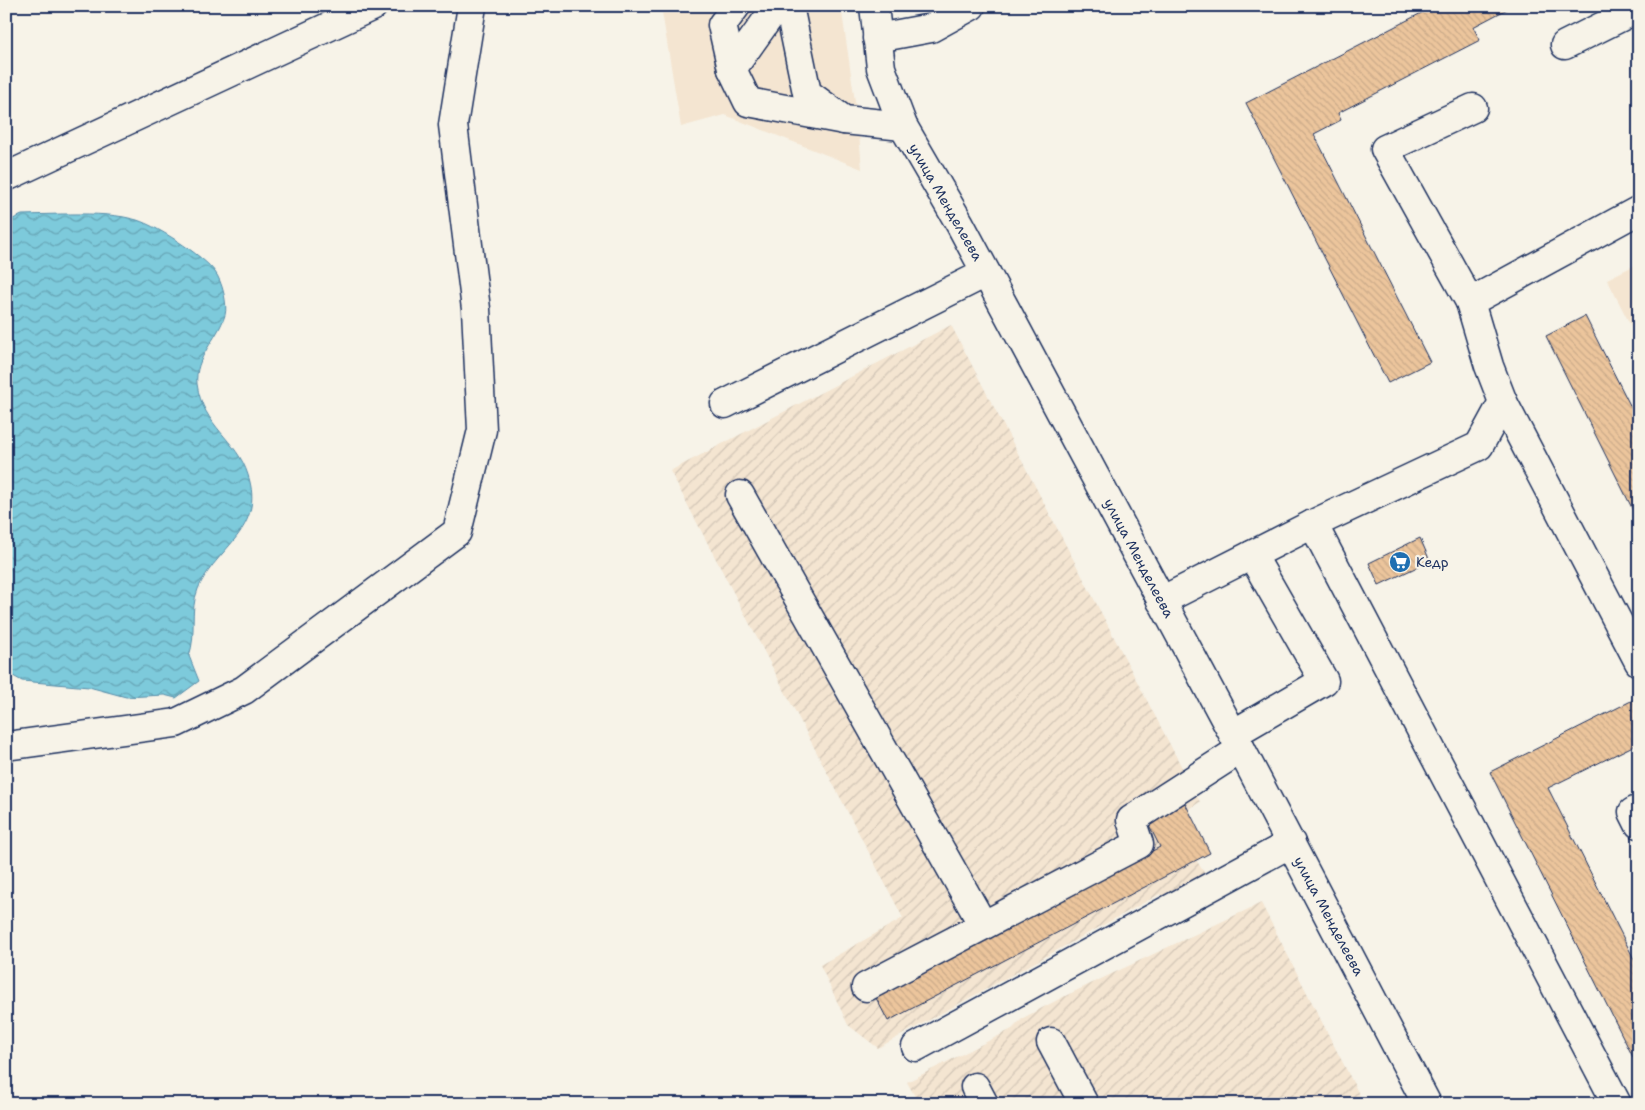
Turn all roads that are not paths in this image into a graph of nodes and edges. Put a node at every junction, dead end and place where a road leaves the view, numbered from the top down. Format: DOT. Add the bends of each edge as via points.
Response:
graph roads {
  1 [pos="373,6"];
  2 [pos="472,6"];
  3 [pos="736,6"];
  4 [pos="777,6"];
  5 [pos="789,6"];
  6 [pos="874,6"];
  7 [pos="971,6"];
  8 [pos="1639,8"];
  9 [pos="877,38"];
  10 [pos="1565,45"];
  11 [pos="732,69"];
  12 [pos="1473,108"];
  13 [pos="844,120"];
  14 [pos="902,126"];
  15 [pos="6,177"];
  16 [pos="1639,210"];
  17 [pos="986,273"];
  18 [pos="1470,302"];
  19 [pos="1503,402"];
  20 [pos="725,404"];
  21 [pos="740,495"];
  22 [pos="1312,524"];
  23 [pos="1252,555"];
  24 [pos="1162,601"];
  25 [pos="1639,662"];
  26 [pos="1237,742"];
  27 [pos="6,746"];
  28 [pos="1639,809"];
  29 [pos="1639,824"];
  30 [pos="1291,843"];
  31 [pos="983,925"];
  32 [pos="866,987"];
  33 [pos="1051,1042"];
  34 [pos="916,1047"];
  35 [pos="1084,1104"];
  36 [pos="1427,1104"];
  37 [pos="1617,1104"];
  1 -- 15 [label="street"];
  2 -- 27 [label="street" via="453,125 476,309 482,430 457,532 244,690 176,723"];
  3 -- 11 [label="street" via="722,25"];
  4 -- 11 [label="street"];
  5 -- 13 [label="street" via="807,93"];
  6 -- 9 [label="street, улица Менделеева"];
  7 -- 9 [label="street" via="930,28"];
  8 -- 10 [label="street"];
  9 -- 14 [label="street, улица Менделеева" via="881,68"];
  11 -- 13 [label="street" via="748,102"];
  12 -- 18 [label="street" via="1385,149"];
  13 -- 14 [label="street"];
  14 -- 17 [label="street, улица Менделеева"];
  16 -- 18 [label="street"];
  17 -- 20 [label="street"];
  17 -- 24 [label="street, улица Менделеева"];
  18 -- 19 [label="street"];
  19 -- 22 [label="street" via="1479,446"];
  19 -- 25 [label="street"];
  21 -- 31 [label="street"];
  22 -- 23 [label="street"];
  22 -- 37 [label="street"];
  23 -- 24 [label="street"];
  23 -- 26 [label="street" via="1324,681"];
  24 -- 26 [label="street, улица Менделеева"];
  26 -- 30 [label="street, улица Менделеева"];
  26 -- 31 [label="street" via="1131,820 1139,844"];
  28 -- 29 [label="street" via="1633,812"];
  30 -- 34 [label="street"];
  30 -- 36 [label="street, улица Менделеева"];
  31 -- 32 [label="street"];
  33 -- 35 [label="street"];
}
